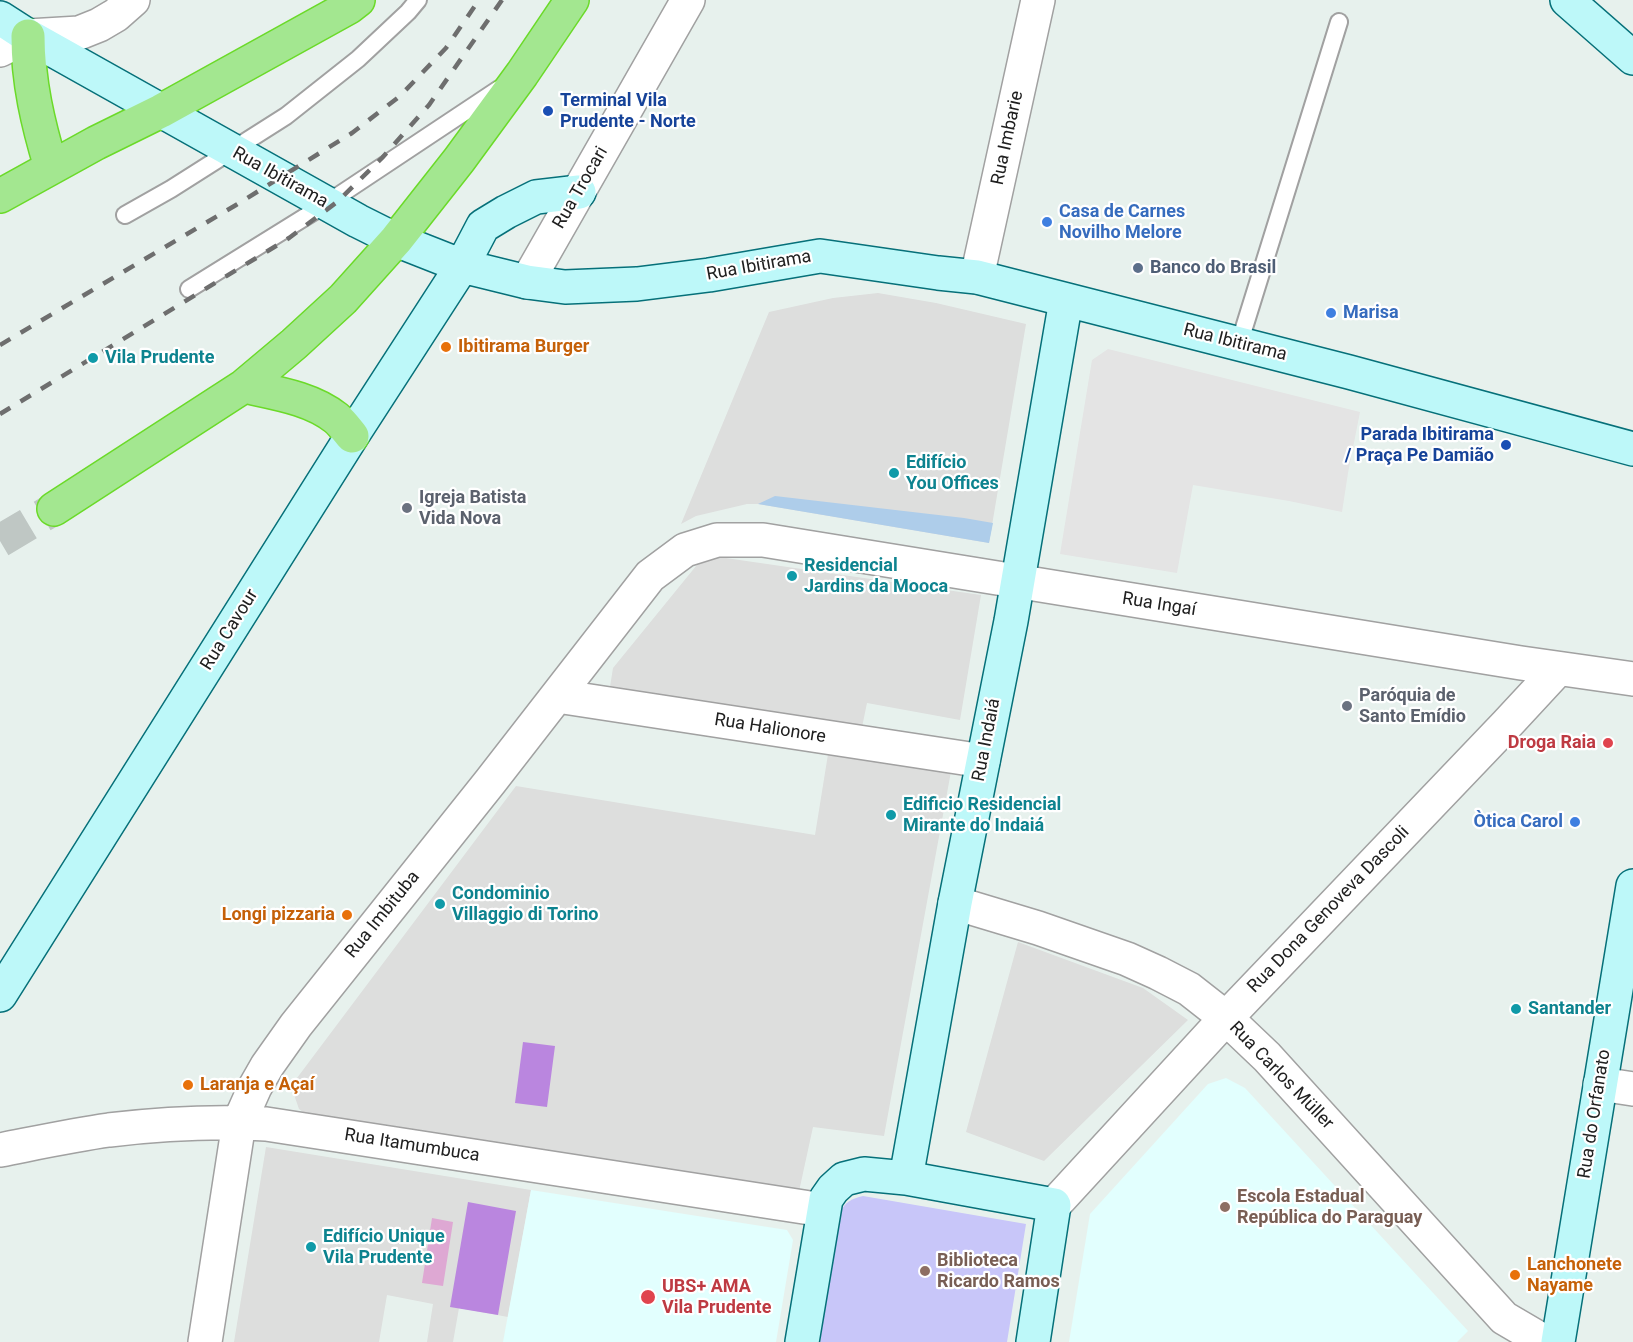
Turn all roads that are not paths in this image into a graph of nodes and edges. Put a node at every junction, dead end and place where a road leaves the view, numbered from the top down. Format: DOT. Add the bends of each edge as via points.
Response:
graph roads {
  1 [pos="133,0"];
  2 [pos="358,0"];
  3 [pos="418,0"];
  4 [pos="572,0"];
  5 [pos="688,0"];
  6 [pos="1038,0"];
  7 [pos="1567,0"];
  8 [pos="0,18"];
  9 [pos="1340,22"];
  10 [pos="14,43"];
  11 [pos="1633,58"];
  12 [pos="522,74"];
  13 [pos="161,111"];
  14 [pos="231,151"];
  15 [pos="51,167"];
  16 [pos="579,192"];
  17 [pos="0,196"];
  18 [pos="326,204"];
  19 [pos="126,215"];
  20 [pos="396,240"];
  21 [pos="462,266"];
  22 [pos="977,277"];
  23 [pos="527,282"];
  24 [pos="189,289"];
  25 [pos="1066,300"];
  26 [pos="1239,345"];
  27 [pos="244,386"];
  28 [pos="352,436"];
  29 [pos="1633,449"];
  30 [pos="54,509"];
  31 [pos="685,550"];
  32 [pos="1018,582"];
  33 [pos="1558,669"];
  34 [pos="1633,679"];
  35 [pos="557,696"];
  36 [pos="983,761"];
  37 [pos="1633,886"];
  38 [pos="955,903"];
  39 [pos="0,995"];
  40 [pos="1226,1018"];
  41 [pos="1600,1084"];
  42 [pos="1633,1089"];
  43 [pos="238,1123"];
  44 [pos="0,1150"];
  45 [pos="906,1178"];
  46 [pos="1054,1205"];
  47 [pos="823,1210"];
  48 [pos="205,1342"];
  49 [pos="802,1342"];
  50 [pos="1033,1342"];
  51 [pos="1545,1342"];
  52 [pos="1558,1342"];
  1 -- 10 [label="street" via="116,15 79,33"];
  2 -- 13 [label="highway"];
  3 -- 14 [label="lane" via="358,59 286,116"];
  4 -- 12 [label="highway"];
  5 -- 16 [label="street, Rua Trocari"];
  6 -- 22 [label="street, Rua Imbarie"];
  7 -- 11 [label="street"];
  8 -- 10 [label="street, Rua Ibitirama"];
  9 -- 26 [label="lane"];
  10 -- 13 [label="street, Rua Ibitirama"];
  10 -- 15 [label="highway" via="28,62 32,95"];
  12 -- 18 [label="lane"];
  12 -- 20 [label="highway"];
  13 -- 14 [label="street, Rua Ibitirama"];
  13 -- 15 [label="highway"];
  14 -- 18 [label="street, Rua Ibitirama"];
  14 -- 19 [label="lane"];
  15 -- 17 [label="highway"];
  16 -- 21 [label="street, Rua Cavour" via="536,197 483,226"];
  16 -- 23 [label="street, Rua Trocari"];
  18 -- 20 [label="street, Rua Ibitirama"];
  18 -- 24 [label="lane"];
  20 -- 21 [label="street, Rua Ibitirama"];
  20 -- 27 [label="highway" via="343,299"];
  21 -- 23 [label="street, Rua Ibitirama"];
  21 -- 28 [label="street, Rua Cavour"];
  22 -- 23 [label="street, Rua Ibitirama" via="820,256 637,284 565,287"];
  22 -- 25 [label="street, Rua Ibitirama"];
  25 -- 26 [label="street, Rua Ibitirama"];
  25 -- 32 [label="street, Rua Indaiá"];
  26 -- 29 [label="street, Rua Ibitirama"];
  27 -- 28 [label="highway" via="320,407"];
  27 -- 30 [label="highway"];
  28 -- 39 [label="street, Rua Cavour"];
  31 -- 32 [label="street, Rua Ingaí" via="717,540 763,540"];
  31 -- 35 [label="street, Rua Imbituba" via="650,576"];
  32 -- 33 [label="street, Rua Ingaí"];
  32 -- 36 [label="street, Rua Indaiá"];
  33 -- 34 [label="street, Rua Ingaí"];
  33 -- 40 [label="street, Rua Dona Genoveva Dascoli"];
  35 -- 36 [label="street, Rua Halionore"];
  35 -- 43 [label="street, Rua Imbituba" via="296,1025 267,1066"];
  36 -- 38 [label="street, Rua Indaiá"];
  37 -- 41 [label="street, Rua do Orfanato"];
  38 -- 40 [label="street, Rua Carlos Müller" via="1127,959 1189,989"];
  38 -- 45 [label="street, Rua Indaiá"];
  40 -- 46 [label="street, Rua Dona Genoveva Dascoli"];
  40 -- 51 [label="street, Rua Carlos Müller" via="1267,1057 1504,1318"];
  41 -- 42 [label="street"];
  41 -- 52 [label="street, Rua do Orfanato"];
  43 -- 44 [label="street, Rua Itamumbuca" via="108,1130"];
  43 -- 47 [label="street, Rua Itamumbuca" via="272,1125"];
  43 -- 48 [label="street, Rua Imbituba"];
  45 -- 46 [label="street"];
  45 -- 47 [label="street" via="864,1174 844,1179 826,1199"];
  46 -- 50 [label="street"];
  47 -- 49 [label="street"];
}
